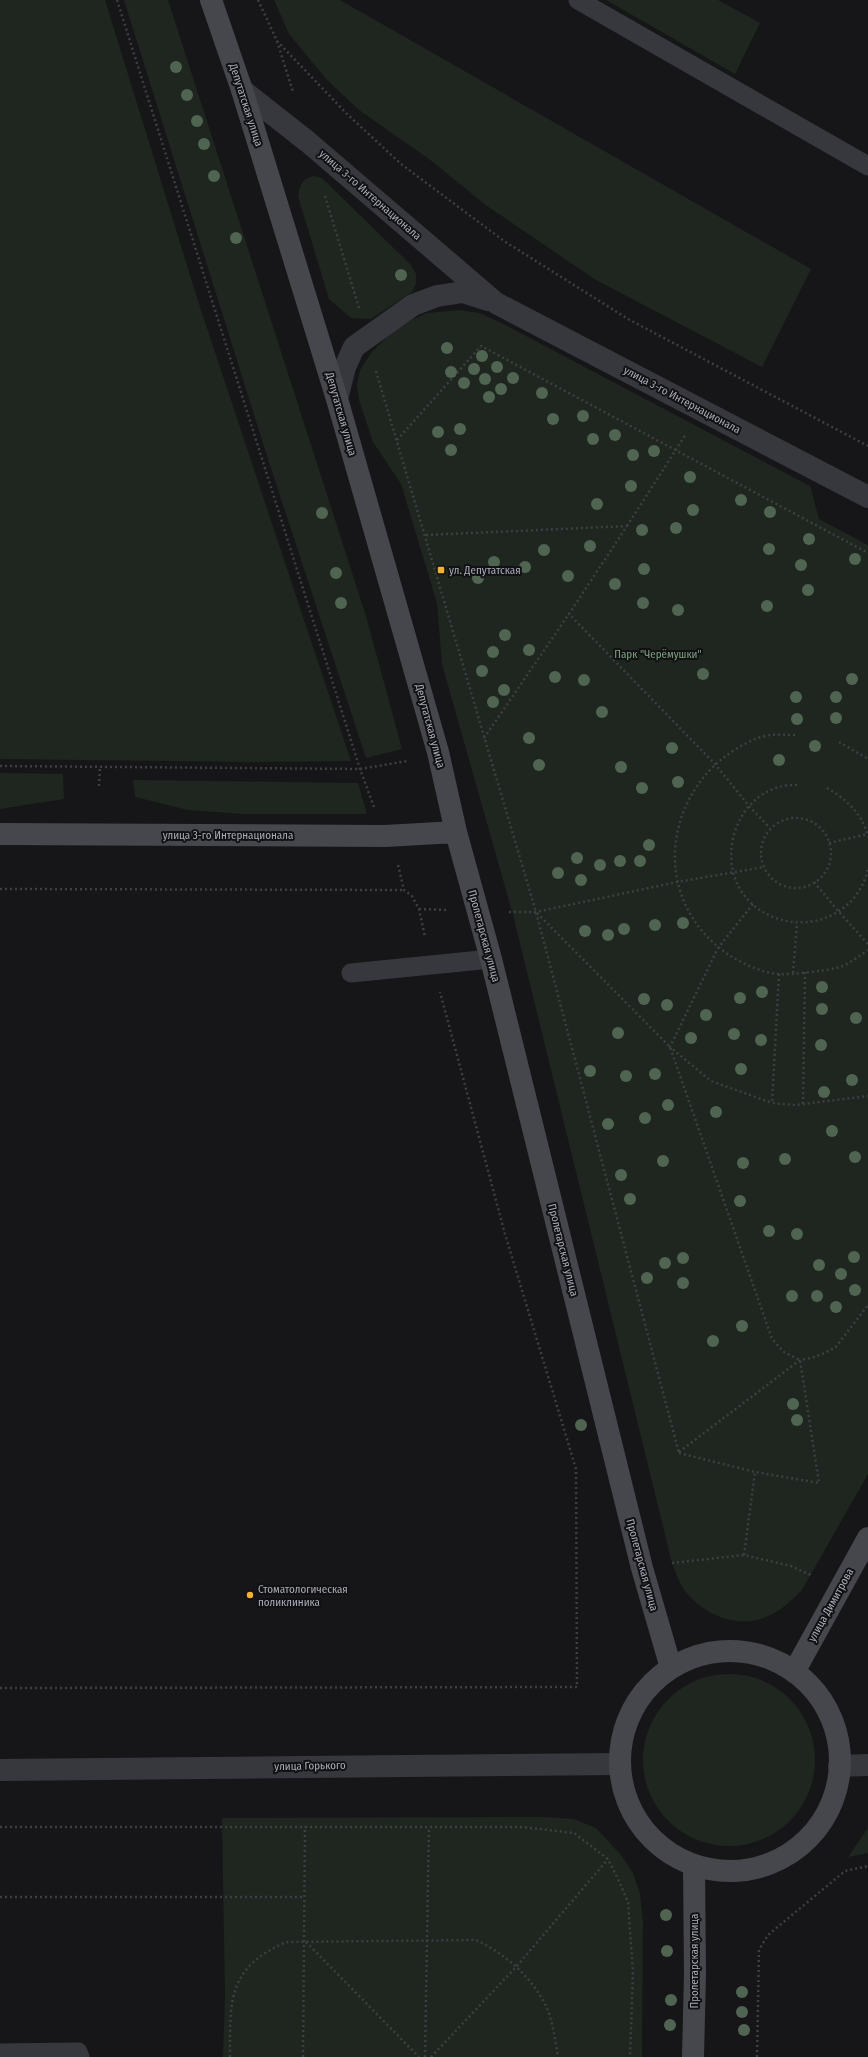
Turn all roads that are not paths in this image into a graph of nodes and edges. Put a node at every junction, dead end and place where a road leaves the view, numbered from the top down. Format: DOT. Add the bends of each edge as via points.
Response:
graph roads {
  1 [pos="211,0"];
  2 [pos="578,0"];
  3 [pos="242,90"];
  4 [pos="868,166"];
  5 [pos="496,303"];
  6 [pos="337,399"];
  7 [pos="868,497"];
  8 [pos="456,832"];
  9 [pos="0,834"];
  10 [pos="491,958"];
  11 [pos="351,973"];
  12 [pos="868,1538"];
  13 [pos="671,1668"];
  14 [pos="794,1672"];
  15 [pos="620,1764"];
  16 [pos="868,1765"];
  17 [pos="839,1766"];
  18 [pos="0,1770"];
  19 [pos="694,1865"];
  20 [pos="0,2053"];
  21 [pos="80,2057"];
  22 [pos="693,2057"];
  1 -- 3 [label="main road, Депутатская улица"];
  2 -- 4 [label="lane"];
  3 -- 5 [label="street, улица 3-го Интернационала" via="308,142"];
  3 -- 6 [label="main road, Депутатская улица"];
  5 -- 6 [label="street, улица 3-го Интернационала" via="463,292 436,296 413,305 354,347 344,367"];
  5 -- 7 [label="street, улица 3-го Интернационала"];
  6 -- 8 [label="main road, Депутатская улица" via="438,752"];
  8 -- 9 [label="main road, улица 3-го Интернационала" via="385,836"];
  8 -- 10 [label="main road, Пролетарская улица"];
  10 -- 11 [label="lane"];
  10 -- 13 [label="main road, Пролетарская улица" via="642,1568"];
  12 -- 14 [label="main road, улица Димитрова"];
  13 -- 14 [label="main road" via="697,1656 733,1651 775,1661"];
  13 -- 15 [label="main road" via="652,1684 630,1714"];
  14 -- 17 [label="main road" via="811,1687 824,1705 833,1725"];
  15 -- 18 [label="street, улица Горького"];
  15 -- 19 [label="main road" via="626,1798 634,1816 660,1846"];
  16 -- 17 [label="street"];
  17 -- 19 [label="main road" via="836,1789 829,1808 815,1830 790,1853 773,1862 734,1871"];
  19 -- 22 [label="main road, Пролетарская улица"];
  20 -- 21 [label="lane" via="78,2052"];
}
